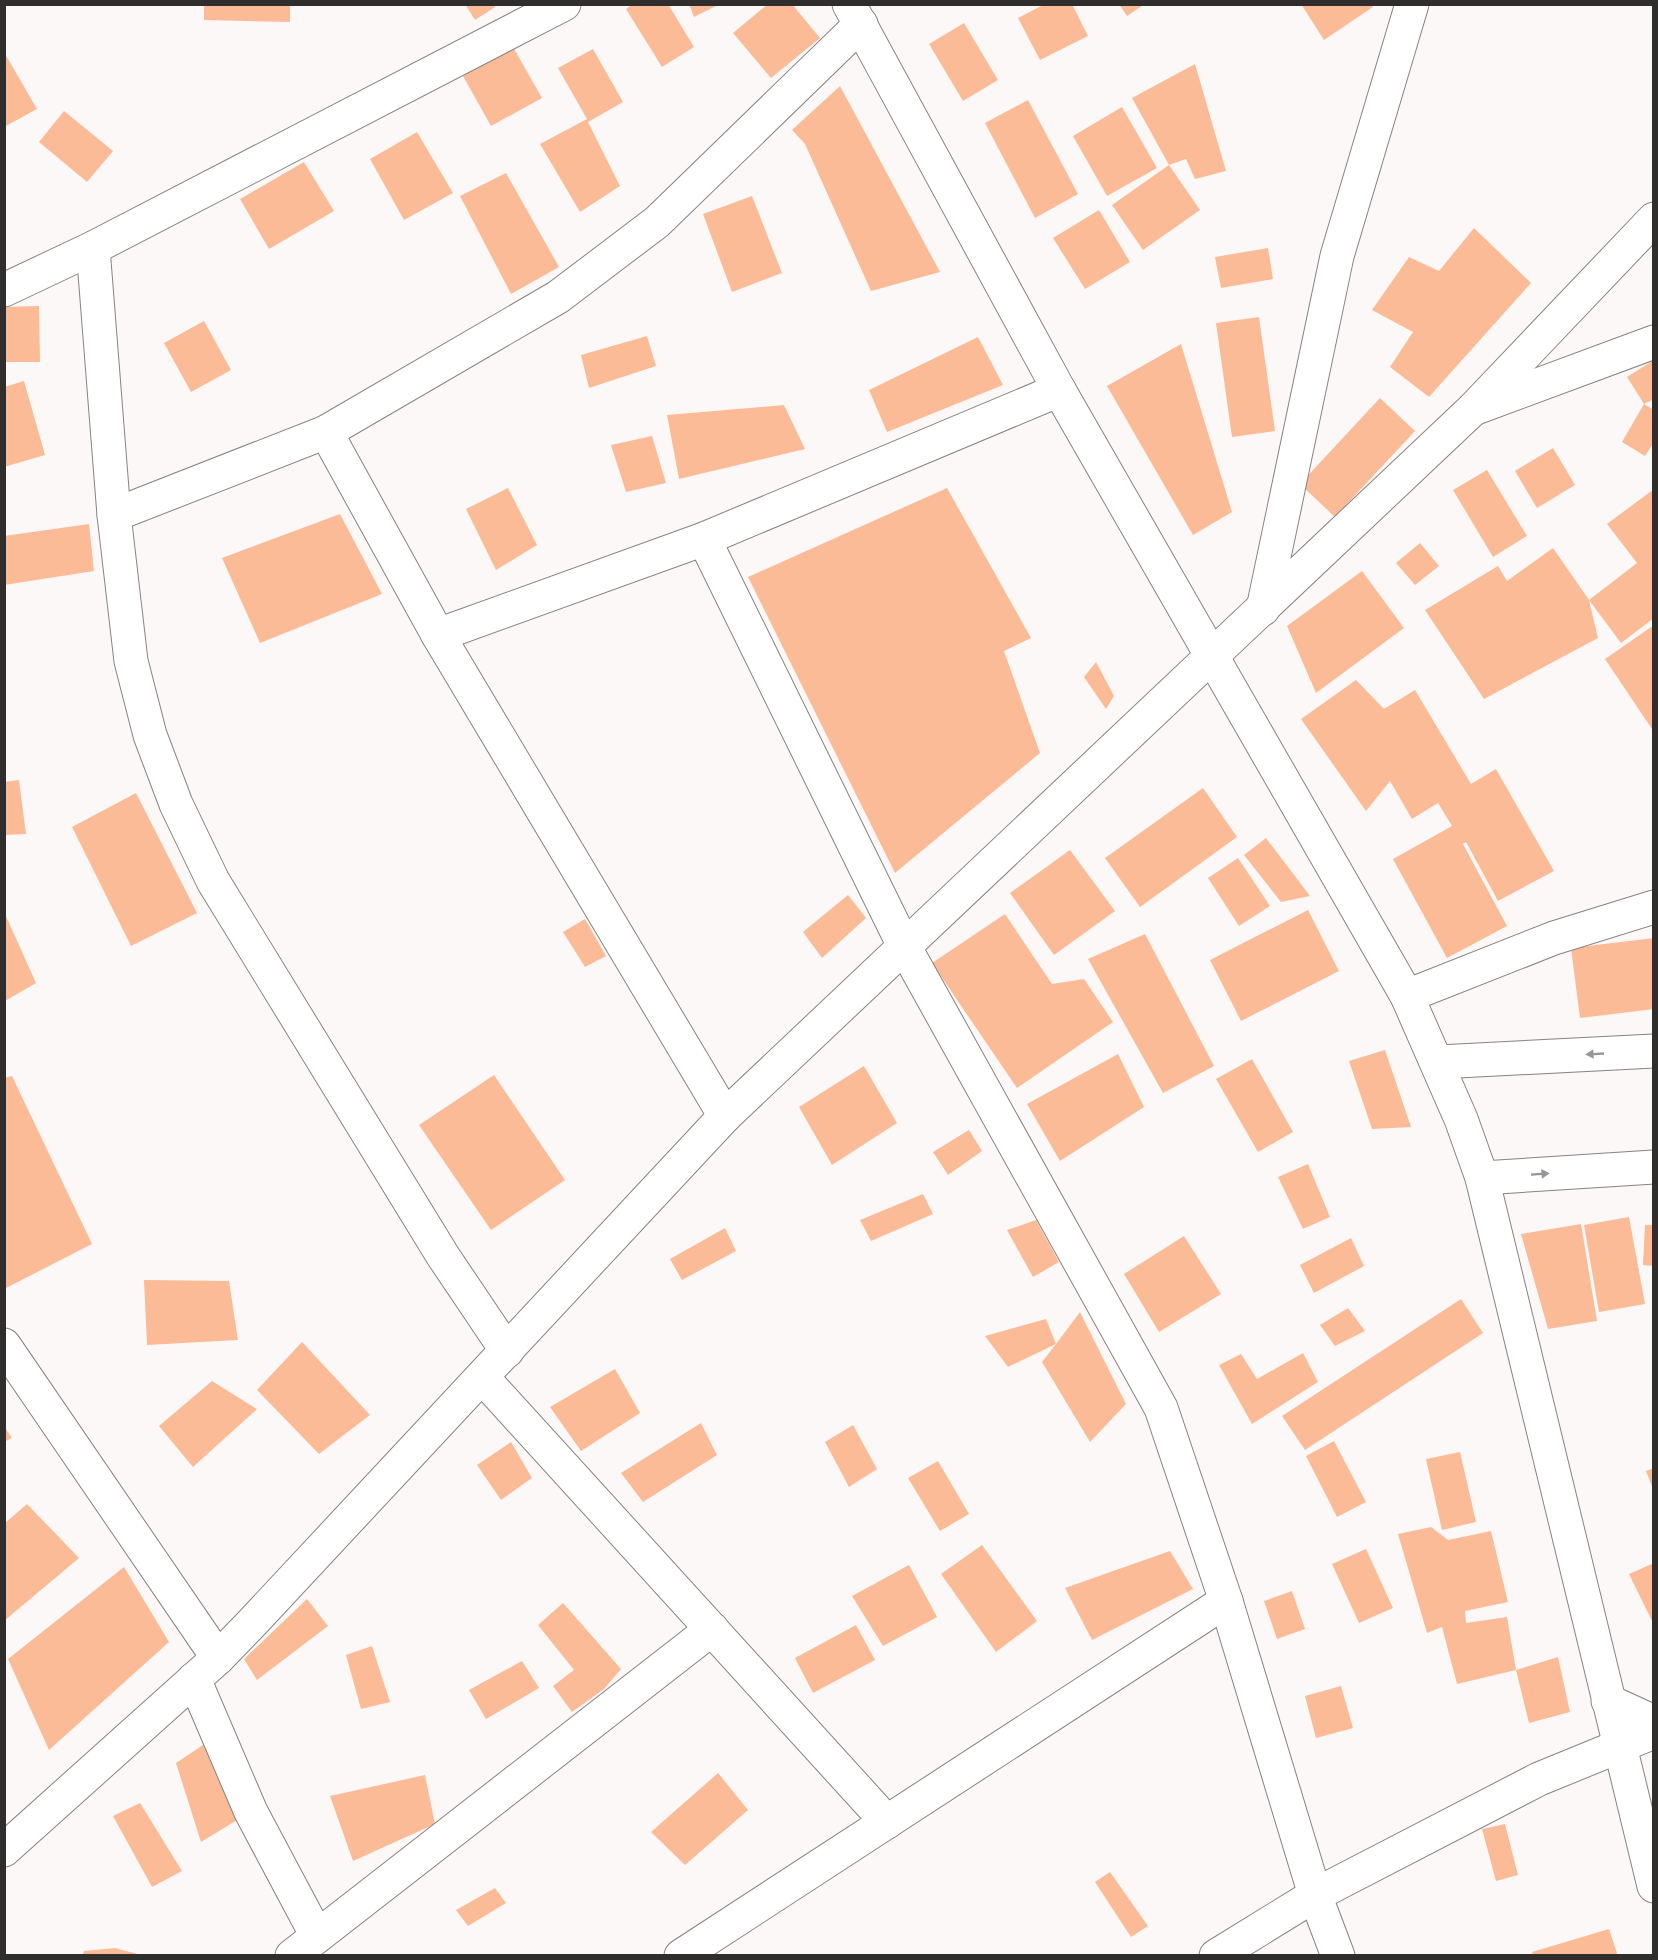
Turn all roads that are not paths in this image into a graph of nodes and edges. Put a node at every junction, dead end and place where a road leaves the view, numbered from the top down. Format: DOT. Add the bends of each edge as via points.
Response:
graph roads {
  1 [pos="564,4"];
  2 [pos="1412,4"];
  3 [pos="855,14"];
  4 [pos="1653,219"];
  5 [pos="93,248"];
  6 [pos="4,290"];
  7 [pos="1653,342"];
  8 [pos="1059,390"];
  9 [pos="1473,409"];
  10 [pos="326,432"];
  11 [pos="114,515"];
  12 [pos="704,539"];
  13 [pos="1263,609"];
  14 [pos="438,635"];
  15 [pos="1212,654"];
  16 [pos="1653,907"];
  17 [pos="904,946"];
  18 [pos="1407,996"];
  19 [pos="1653,1051"];
  20 [pos="1438,1062"];
  21 [pos="725,1116"];
  22 [pos="1653,1167"];
  23 [pos="1482,1178"];
  24 [pos="4,1345"];
  25 [pos="507,1352"];
  26 [pos="483,1378"];
  27 [pos="1226,1601"];
  28 [pos="712,1629"];
  29 [pos="206,1668"];
  30 [pos="1608,1701"];
  31 [pos="1653,1722"];
  32 [pos="1653,1732"];
  33 [pos="1618,1744"];
  34 [pos="887,1822"];
  35 [pos="4,1850"];
  36 [pos="1653,1886"];
  37 [pos="1315,1895"];
  38 [pos="711,1947"];
  39 [pos="301,1950"];
  40 [pos="681,1956"];
  41 [pos="1216,1956"];
  42 [pos="1338,1956"];
  1 -- 5 [label="street"];
  2 -- 13 [label="street" via="1337,256"];
  3 -- 8 [label="street"];
  3 -- 10 [label="street" via="657,222 609,261 558,297"];
  4 -- 9 [label="street"];
  5 -- 6 [label="street"];
  5 -- 11 [label="street"];
  7 -- 9 [label="street"];
  8 -- 12 [label="street"];
  8 -- 15 [label="street"];
  9 -- 13 [label="street"];
  10 -- 11 [label="street"];
  10 -- 14 [label="street"];
  11 -- 25 [label="street" via="131,661 150,735 176,804 213,881 443,1256"];
  12 -- 14 [label="street"];
  12 -- 17 [label="street"];
  13 -- 15 [label="street"];
  14 -- 21 [label="street"];
  15 -- 17 [label="street"];
  15 -- 18 [label="street"];
  16 -- 18 [label="street" via="1554,938"];
  17 -- 21 [label="street"];
  17 -- 27 [label="street" via="1161,1408"];
  18 -- 20 [label="street"];
  19 -- 20 [label="street, one-way"];
  20 -- 23 [label="street"];
  21 -- 25 [label="street"];
  23 -- 22 [label="street, one-way"];
  23 -- 30 [label="street"];
  24 -- 29 [label="street"];
  25 -- 26 [label="street"];
  26 -- 28 [label="street"];
  26 -- 29 [label="street"];
  27 -- 34 [label="street"];
  27 -- 37 [label="street"];
  28 -- 34 [label="street"];
  28 -- 39 [label="street"];
  29 -- 35 [label="street"];
  29 -- 39 [label="street" via="251,1812"];
  30 -- 31 [label="street"];
  30 -- 33 [label="street"];
  32 -- 33 [label="street"];
  33 -- 36 [label="street"];
  33 -- 37 [label="street" via="1539,1779"];
  34 -- 38 [label="street"];
  37 -- 41 [label="street"];
  37 -- 42 [label="street"];
  38 -- 40 [label="street"];
}
